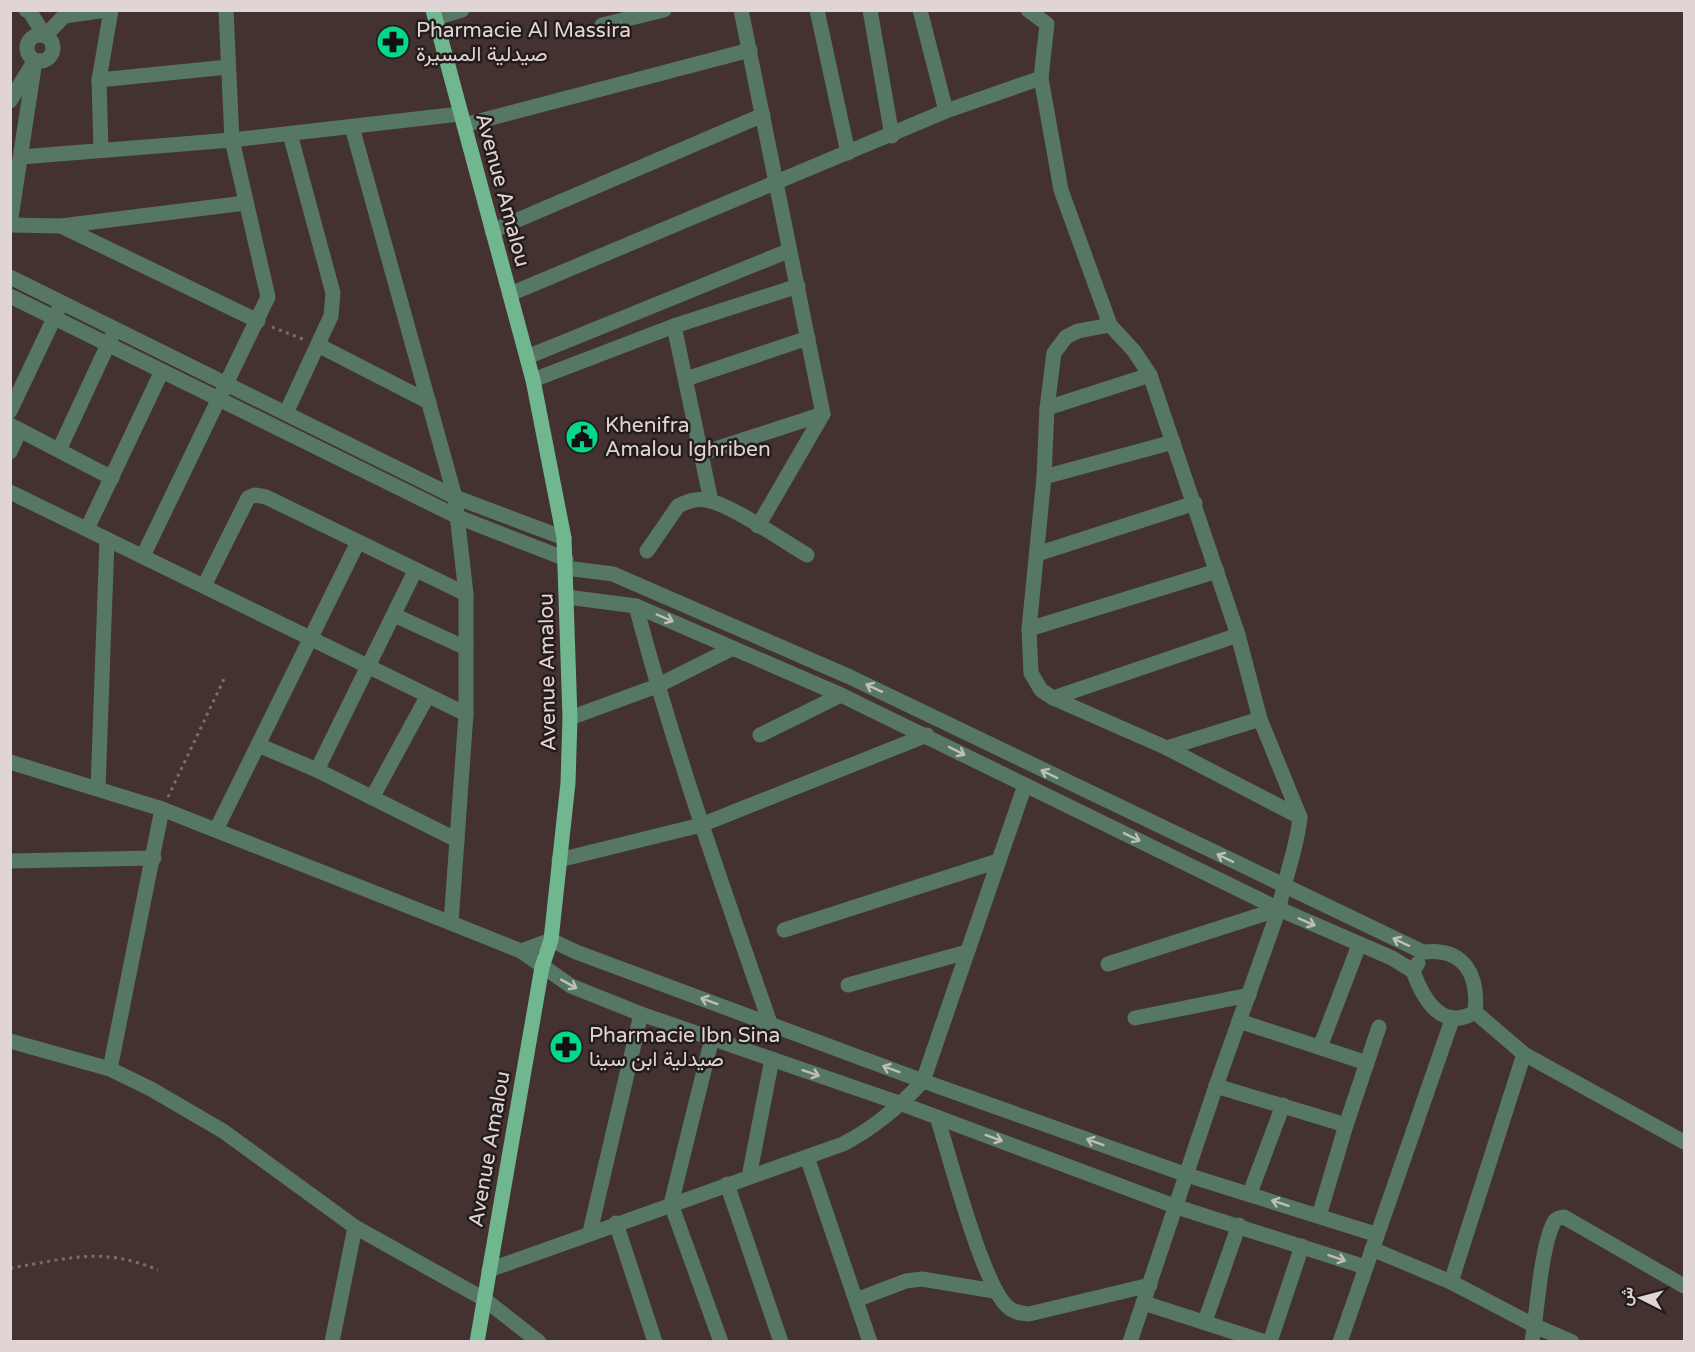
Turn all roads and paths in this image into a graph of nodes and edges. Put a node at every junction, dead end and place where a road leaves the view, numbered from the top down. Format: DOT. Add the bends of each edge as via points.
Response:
graph roads {
  1 [pos="26,10"];
  2 [pos="109,10"];
  3 [pos="226,10"];
  4 [pos="462,10"];
  5 [pos="664,10"];
  6 [pos="741,10"];
  7 [pos="817,10"];
  8 [pos="870,10"];
  9 [pos="920,10"];
  10 [pos="1028,10"];
  11 [pos="65,14"];
  12 [pos="434,14"];
  13 [pos="602,25"];
  14 [pos="45,36"];
  15 [pos="750,50"];
  16 [pos="35,61"];
  17 [pos="228,67"];
  18 [pos="18,73"];
  19 [pos="1041,78"];
  20 [pos="99,80"];
  21 [pos="10,101"];
  22 [pos="946,111"];
  23 [pos="763,115"];
  24 [pos="462,119"];
  25 [pos="352,128"];
  26 [pos="290,134"];
  27 [pos="892,136"];
  28 [pos="232,140"];
  29 [pos="101,150"];
  30 [pos="848,153"];
  31 [pos="21,157"];
  32 [pos="775,182"];
  33 [pos="245,203"];
  34 [pos="10,224"];
  35 [pos="61,226"];
  36 [pos="492,231"];
  37 [pos="788,250"];
  38 [pos="10,277"];
  39 [pos="798,286"];
  40 [pos="510,294"];
  41 [pos="10,296"];
  42 [pos="62,302"];
  43 [pos="54,318"];
  44 [pos="258,321"];
  45 [pos="1110,325"];
  46 [pos="674,326"];
  47 [pos="116,329"];
  48 [pos="808,338"];
  49 [pos="108,345"];
  50 [pos="318,345"];
  51 [pos="527,357"];
  52 [pos="162,371"];
  53 [pos="1150,375"];
  54 [pos="686,379"];
  55 [pos="533,380"];
  56 [pos="226,383"];
  57 [pos="218,399"];
  58 [pos="429,402"];
  59 [pos="1047,408"];
  60 [pos="10,411"];
  61 [pos="286,413"];
  62 [pos="823,414"];
  63 [pos="16,428"];
  64 [pos="1173,442"];
  65 [pos="58,450"];
  66 [pos="10,452"];
  67 [pos="703,453"];
  68 [pos="1044,477"];
  69 [pos="112,478"];
  70 [pos="10,492"];
  71 [pos="455,497"];
  72 [pos="711,501"];
  73 [pos="1195,503"];
  74 [pos="458,517"];
  75 [pos="758,526"];
  76 [pos="87,529"];
  77 [pos="564,538"];
  78 [pos="107,539"];
  79 [pos="358,542"];
  80 [pos="647,551"];
  81 [pos="1037,554"];
  82 [pos="807,555"];
  83 [pos="143,556"];
  84 [pos="566,563"];
  85 [pos="415,571"];
  86 [pos="1217,571"];
  87 [pos="204,586"];
  88 [pos="466,594"];
  89 [pos="567,597"];
  90 [pos="636,606"];
  91 [pos="394,615"];
  92 [pos="1029,629"];
  93 [pos="1238,635"];
  94 [pos="310,639"];
  95 [pos="466,648"];
  96 [pos="733,648"];
  97 [pos="367,666"];
  98 [pos="224,679"];
  99 [pos="657,686"];
  100 [pos="841,695"];
  101 [pos="427,697"];
  102 [pos="1053,698"];
  103 [pos="466,714"];
  104 [pos="570,718"];
  105 [pos="1260,718"];
  106 [pos="760,735"];
  107 [pos="927,735"];
  108 [pos="258,745"];
  109 [pos="1167,748"];
  110 [pos="10,762"];
  111 [pos="317,770"];
  112 [pos="1025,785"];
  113 [pos="98,789"];
  114 [pos="372,798"];
  115 [pos="162,809"];
  116 [pos="1300,818"];
  117 [pos="701,825"];
  118 [pos="216,830"];
  119 [pos="457,840"];
  120 [pos="154,858"];
  121 [pos="559,860"];
  122 [pos="10,861"];
  123 [pos="998,861"];
  124 [pos="1283,886"];
  125 [pos="1279,909"];
  126 [pos="451,922"];
  127 [pos="784,930"];
  128 [pos="551,940"];
  129 [pos="1359,945"];
  130 [pos="521,951"];
  131 [pos="967,951"];
  132 [pos="1423,952"];
  133 [pos="1108,964"];
  134 [pos="542,967"];
  135 [pos="1413,971"];
  136 [pos="848,985"];
  137 [pos="1249,995"];
  138 [pos="1475,1012"];
  139 [pos="641,1014"];
  140 [pos="1135,1018"];
  141 [pos="1452,1020"];
  142 [pos="1239,1021"];
  143 [pos="770,1023"];
  144 [pos="1379,1027"];
  145 [pos="712,1038"];
  146 [pos="10,1041"];
  147 [pos="1320,1047"];
  148 [pos="1524,1054"];
  149 [pos="772,1059"];
  150 [pos="1367,1063"];
  151 [pos="110,1069"];
  152 [pos="923,1081"];
  153 [pos="1216,1086"];
  154 [pos="902,1104"];
  155 [pos="1283,1105"];
  156 [pos="937,1117"];
  157 [pos="1346,1125"];
  158 [pos="1684,1143"];
  159 [pos="807,1157"];
  160 [pos="1187,1175"];
  161 [pos="749,1177"];
  162 [pos="728,1184"];
  163 [pos="1250,1193"];
  164 [pos="671,1204"];
  165 [pos="1177,1207"];
  166 [pos="1319,1216"];
  167 [pos="616,1223"];
  168 [pos="1239,1225"];
  169 [pos="355,1227"];
  170 [pos="590,1232"];
  171 [pos="1374,1241"];
  172 [pos="1302,1246"];
  173 [pos="1365,1267"];
  174 [pos="10,1268"];
  175 [pos="158,1270"];
  176 [pos="489,1270"];
  177 [pos="1451,1282"];
  178 [pos="1150,1285"];
  179 [pos="1684,1286"];
  180 [pos="994,1291"];
  181 [pos="484,1299"];
  182 [pos="856,1300"];
  183 [pos="1144,1303"];
  184 [pos="1205,1321"];
  185 [pos="1535,1326"];
  186 [pos="332,1341"];
  187 [pos="477,1341"];
  188 [pos="539,1341"];
  189 [pos="655,1341"];
  190 [pos="721,1341"];
  191 [pos="781,1341"];
  192 [pos="870,1341"];
  193 [pos="1130,1341"];
  194 [pos="1265,1341"];
  195 [pos="1270,1341"];
  196 [pos="1340,1341"];
  197 [pos="1532,1341"];
  198 [pos="1572,1341"];
  1 -- 14 [label="street"];
  2 -- 11 [label="street"];
  2 -- 20 [label="street"];
  3 -- 17 [label="street"];
  4 -- 12 [label="street"];
  5 -- 13 [label="street"];
  6 -- 15 [label="street"];
  7 -- 30 [label="street"];
  8 -- 27 [label="street"];
  9 -- 22 [label="street"];
  10 -- 19 [label="street" via="1047,24"];
  11 -- 14 [label="street"];
  12 -- 24 [label="main road, Avenue Amalou"];
  14 -- 16 [label="street" via="52,43 52,53 45,61"];
  15 -- 23 [label="street"];
  15 -- 24 [label="street"];
  16 -- 18 [label="street"];
  16 -- 31 [label="street"];
  17 -- 20 [label="street"];
  17 -- 28 [label="street"];
  18 -- 21 [label="street"];
  19 -- 22 [label="street"];
  19 -- 45 [label="street" via="1061,190"];
  20 -- 29 [label="street"];
  22 -- 27 [label="street"];
  23 -- 32 [label="street"];
  23 -- 36 [label="street"];
  24 -- 25 [label="street"];
  24 -- 36 [label="main road, Avenue Amalou"];
  25 -- 26 [label="street"];
  25 -- 58 [label="street"];
  26 -- 28 [label="street"];
  26 -- 50 [label="street" via="333,293 331,316"];
  27 -- 30 [label="street"];
  28 -- 29 [label="street"];
  28 -- 33 [label="street"];
  29 -- 31 [label="street"];
  30 -- 32 [label="street"];
  31 -- 34 [label="street"];
  32 -- 37 [label="street"];
  32 -- 40 [label="street"];
  33 -- 35 [label="street"];
  33 -- 44 [label="street" via="268,291"];
  34 -- 35 [label="street"];
  35 -- 44 [label="street"];
  36 -- 40 [label="main road, Avenue Amalou"];
  37 -- 39 [label="street"];
  37 -- 51 [label="street"];
  38 -- 42 [label="street"];
  39 -- 46 [label="street"];
  39 -- 48 [label="street"];
  40 -- 51 [label="main road, Avenue Amalou"];
  41 -- 43 [label="street"];
  42 -- 43 [label="street"];
  42 -- 47 [label="street"];
  43 -- 49 [label="street"];
  43 -- 60 [label="street"];
  44 -- 50 [label="path"];
  44 -- 56 [label="street"];
  45 -- 53 [label="street"];
  45 -- 59 [label="street" via="1078,331 1058,346"];
  46 -- 54 [label="street"];
  46 -- 55 [label="street"];
  47 -- 49 [label="street"];
  47 -- 56 [label="street"];
  48 -- 54 [label="street"];
  48 -- 62 [label="street"];
  49 -- 52 [label="street"];
  49 -- 65 [label="street"];
  50 -- 58 [label="street"];
  50 -- 61 [label="street"];
  51 -- 55 [label="main road, Avenue Amalou"];
  52 -- 57 [label="street"];
  52 -- 69 [label="street"];
  53 -- 59 [label="street"];
  53 -- 64 [label="street"];
  54 -- 67 [label="street"];
  55 -- 77 [label="main road, Avenue Amalou"];
  56 -- 57 [label="street"];
  56 -- 61 [label="street"];
  57 -- 74 [label="street"];
  57 -- 83 [label="street"];
  58 -- 71 [label="street"];
  59 -- 68 [label="street"];
  61 -- 71 [label="street"];
  62 -- 67 [label="street"];
  62 -- 75 [label="street"];
  63 -- 65 [label="street"];
  63 -- 66 [label="street"];
  64 -- 68 [label="street"];
  64 -- 73 [label="street"];
  65 -- 69 [label="street"];
  67 -- 72 [label="street"];
  68 -- 81 [label="street"];
  69 -- 76 [label="street"];
  70 -- 76 [label="street"];
  71 -- 74 [label="street"];
  71 -- 77 [label="street"];
  72 -- 75 [label="street"];
  72 -- 80 [label="street" via="702,499 678,506"];
  73 -- 81 [label="street"];
  73 -- 86 [label="street"];
  74 -- 84 [label="street"];
  74 -- 88 [label="street"];
  75 -- 82 [label="street"];
  76 -- 78 [label="street"];
  77 -- 84 [label="main road, Avenue Amalou"];
  78 -- 83 [label="street"];
  78 -- 113 [label="street"];
  79 -- 85 [label="street"];
  79 -- 87 [label="street" via="255,495 248,498"];
  79 -- 94 [label="street"];
  81 -- 92 [label="street"];
  83 -- 87 [label="street"];
  84 -- 89 [label="main road, Avenue Amalou"];
  124 -- 84 [label="street, one-way" via="828,667 613,574"];
  85 -- 88 [label="street"];
  85 -- 91 [label="street"];
  86 -- 92 [label="street"];
  86 -- 93 [label="street"];
  87 -- 94 [label="street"];
  88 -- 95 [label="street"];
  89 -- 90 [label="street"];
  89 -- 104 [label="main road, Avenue Amalou"];
  90 -- 96 [label="street, one-way"];
  90 -- 99 [label="street"];
  91 -- 95 [label="street"];
  91 -- 97 [label="street"];
  92 -- 102 [label="street" via="1031,673 1041,690"];
  93 -- 102 [label="street"];
  93 -- 105 [label="street"];
  94 -- 97 [label="street"];
  94 -- 108 [label="street"];
  95 -- 103 [label="street"];
  96 -- 99 [label="street"];
  96 -- 100 [label="street"];
  97 -- 101 [label="street"];
  97 -- 111 [label="street"];
  98 -- 115 [label="path"];
  99 -- 104 [label="street"];
  99 -- 117 [label="street"];
  100 -- 106 [label="street"];
  100 -- 107 [label="street"];
  101 -- 103 [label="street"];
  101 -- 114 [label="street"];
  102 -- 109 [label="street"];
  103 -- 119 [label="street"];
  104 -- 121 [label="main road, Avenue Amalou" via="568,783"];
  105 -- 109 [label="street"];
  105 -- 116 [label="street"];
  107 -- 112 [label="street, one-way"];
  107 -- 117 [label="street"];
  108 -- 111 [label="street"];
  108 -- 118 [label="street"];
  109 -- 116 [label="street"];
  110 -- 113 [label="street"];
  111 -- 114 [label="street"];
  112 -- 123 [label="street"];
  112 -- 125 [label="street, one-way"];
  113 -- 115 [label="street"];
  114 -- 119 [label="street"];
  115 -- 118 [label="street"];
  115 -- 120 [label="street"];
  116 -- 124 [label="street"];
  117 -- 121 [label="street"];
  117 -- 143 [label="street"];
  118 -- 126 [label="street"];
  119 -- 126 [label="street"];
  120 -- 122 [label="street"];
  120 -- 151 [label="street"];
  121 -- 128 [label="main road, Avenue Amalou"];
  123 -- 127 [label="street"];
  123 -- 131 [label="street"];
  124 -- 125 [label="street"];
  132 -- 124 [label="street, one-way"];
  125 -- 129 [label="street, one-way"];
  125 -- 133 [label="street"];
  125 -- 137 [label="street"];
  126 -- 130 [label="street"];
  128 -- 130 [label="street"];
  128 -- 134 [label="main road, Avenue Amalou"];
  143 -- 128 [label="street, one-way"];
  129 -- 135 [label="street"];
  129 -- 147 [label="street"];
  130 -- 134 [label="street"];
  131 -- 136 [label="street"];
  131 -- 152 [label="street"];
  132 -- 135 [label="street"];
  132 -- 138 [label="street" via="1437,950 1458,957 1476,986"];
  134 -- 139 [label="street, one-way" via="571,986"];
  134 -- 176 [label="main road, Avenue Amalou"];
  135 -- 141 [label="street" via="1421,994"];
  137 -- 140 [label="street"];
  137 -- 142 [label="street"];
  138 -- 141 [label="street"];
  138 -- 148 [label="street"];
  139 -- 145 [label="street"];
  139 -- 170 [label="street"];
  141 -- 171 [label="street"];
  142 -- 147 [label="street"];
  142 -- 153 [label="street"];
  152 -- 143 [label="street, one-way"];
  144 -- 150 [label="street"];
  145 -- 149 [label="street"];
  145 -- 164 [label="street"];
  146 -- 151 [label="street"];
  147 -- 150 [label="street"];
  148 -- 158 [label="street"];
  148 -- 177 [label="street"];
  149 -- 154 [label="street, one-way"];
  149 -- 161 [label="street"];
  150 -- 157 [label="street"];
  151 -- 169 [label="street" via="223,1131"];
  152 -- 154 [label="street"];
  160 -- 152 [label="street, one-way"];
  153 -- 155 [label="street"];
  153 -- 160 [label="street"];
  154 -- 156 [label="street"];
  154 -- 159 [label="street" via="865,1133"];
  155 -- 157 [label="street"];
  155 -- 163 [label="street"];
  156 -- 165 [label="street, one-way"];
  156 -- 180 [label="street"];
  157 -- 166 [label="street"];
  159 -- 161 [label="street"];
  159 -- 182 [label="street"];
  160 -- 163 [label="street"];
  160 -- 165 [label="street"];
  161 -- 162 [label="street"];
  162 -- 164 [label="street"];
  162 -- 191 [label="street"];
  166 -- 163 [label="street, one-way"];
  164 -- 167 [label="street"];
  164 -- 190 [label="street"];
  165 -- 168 [label="street"];
  165 -- 178 [label="street"];
  166 -- 171 [label="street"];
  167 -- 170 [label="street"];
  167 -- 189 [label="street"];
  168 -- 172 [label="street"];
  168 -- 184 [label="street"];
  169 -- 181 [label="street"];
  169 -- 186 [label="street"];
  170 -- 176 [label="street"];
  171 -- 173 [label="street"];
  171 -- 177 [label="street"];
  172 -- 173 [label="street, one-way"];
  172 -- 195 [label="street"];
  173 -- 196 [label="street"];
  174 -- 175 [label="path" via="88,1255 112,1255"];
  176 -- 181 [label="main road, Avenue Amalou"];
  177 -- 185 [label="street"];
  178 -- 180 [label="street" via="1029,1314 1017,1313"];
  178 -- 183 [label="street"];
  179 -- 185 [label="street" via="1558,1218 1553,1222 1547,1246"];
  180 -- 182 [label="street" via="922,1279"];
  181 -- 187 [label="main road, Avenue Amalou"];
  181 -- 188 [label="street"];
  182 -- 192 [label="street"];
  183 -- 184 [label="street"];
  183 -- 193 [label="street"];
  184 -- 194 [label="street"];
  185 -- 197 [label="street"];
  185 -- 198 [label="street"];
}
